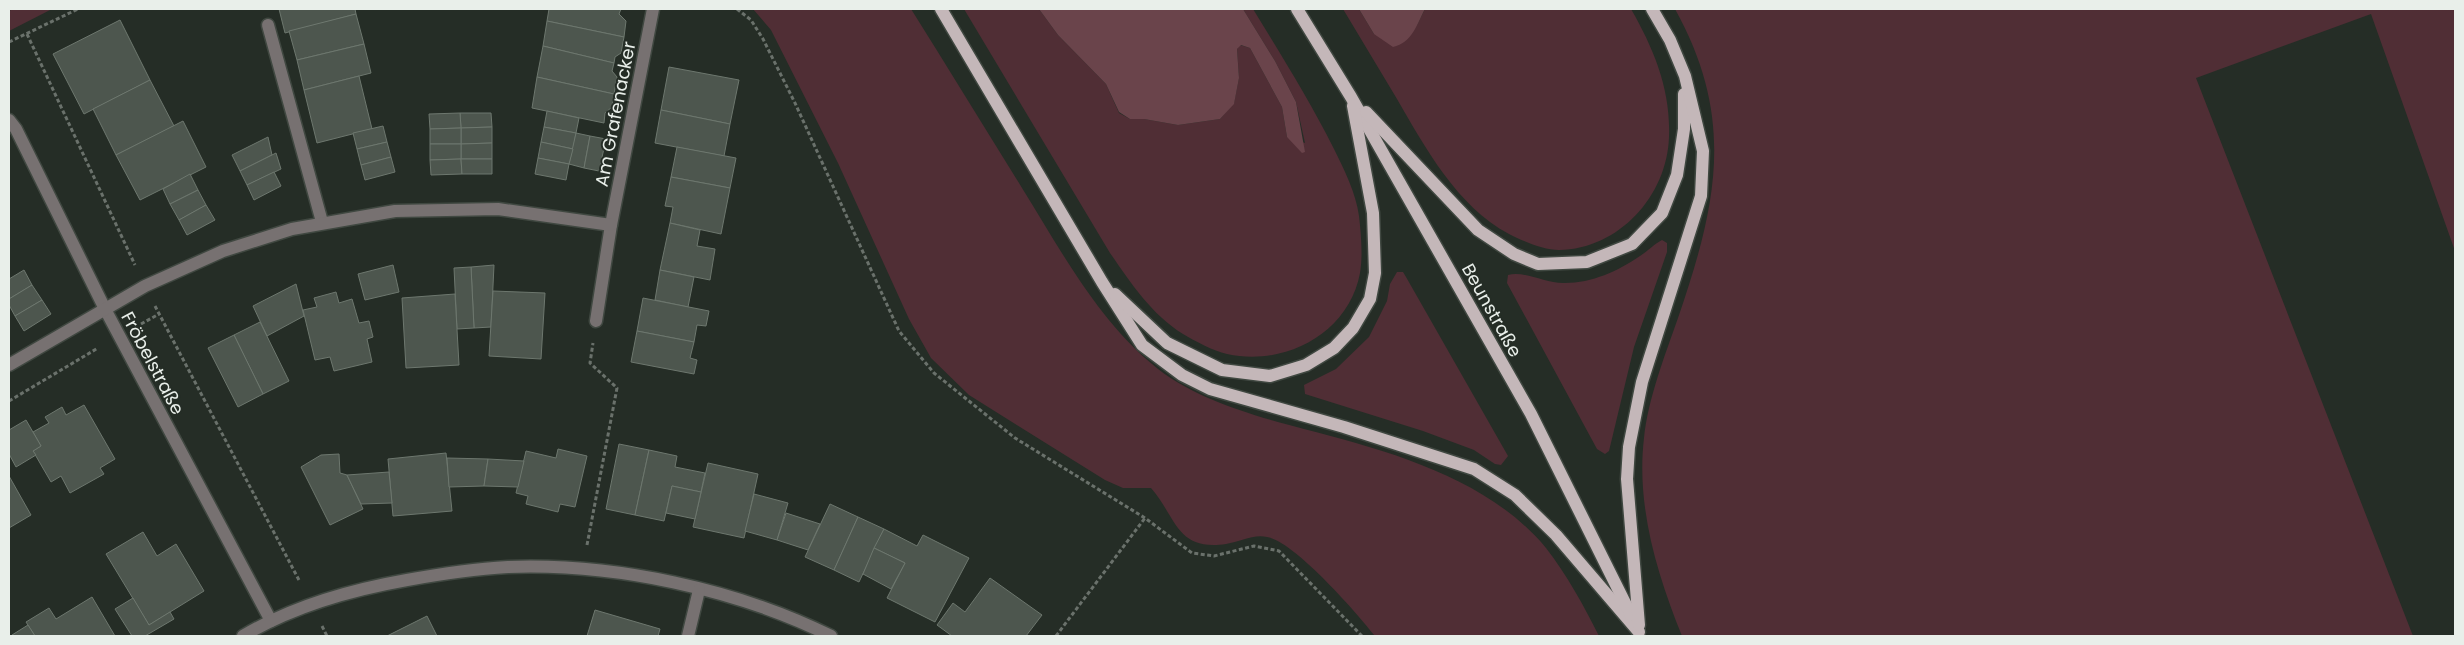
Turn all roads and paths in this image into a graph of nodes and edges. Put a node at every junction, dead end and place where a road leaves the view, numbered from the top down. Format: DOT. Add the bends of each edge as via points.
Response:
graph roads {
  1 [pos="78,9"];
  2 [pos="653,9"];
  3 [pos="737,9"];
  4 [pos="936,9"];
  5 [pos="941,9"];
  6 [pos="1297,9"];
  7 [pos="1652,9"];
  8 [pos="948,24"];
  9 [pos="268,25"];
  10 [pos="27,34"];
  11 [pos="9,42"];
  12 [pos="1684,76"];
  13 [pos="1351,97"];
  14 [pos="9,120"];
  15 [pos="322,222"];
  16 [pos="611,225"];
  17 [pos="1102,282"];
  18 [pos="145,286"];
  19 [pos="105,309"];
  20 [pos="159,314"];
  21 [pos="596,320"];
  22 [pos="119,335"];
  23 [pos="9,365"];
  24 [pos="9,401"];
  25 [pos="1145,518"];
  26 [pos="582,569"];
  27 [pos="699,590"];
  28 [pos="311,604"];
  29 [pos="271,620"];
  30 [pos="248,633"];
  31 [pos="1640,634"];
  32 [pos="327,636"];
  33 [pos="688,636"];
  34 [pos="831,636"];
  35 [pos="1056,636"];
  36 [pos="1362,636"];
  1 -- 10 [label="path"];
  2 -- 16 [label="street, Am Grafenacker"];
  3 -- 25 [label="path" via="751,20 763,39 900,331 934,373 1015,438"];
  4 -- 8 [label="main road"];
  5 -- 8 [label="main road"];
  6 -- 13 [label="main road, Beunstraße"];
  7 -- 12 [label="main road" via="1670,40"];
  8 -- 17 [label="main road"];
  9 -- 15 [label="street"];
  10 -- 11 [label="path"];
  10 -- 18 [label="path"];
  12 -- 13 [label="main road" via="1684,129 1677,175 1662,213 1632,244 1587,262 1538,264 1514,254 1478,230"];
  12 -- 31 [label="main road" via="1703,151 1701,196 1642,382 1629,447 1626,479"];
  13 -- 17 [label="main road" via="1373,213 1375,272 1370,299 1353,328 1334,348 1306,365 1270,376 1222,370 1167,343"];
  13 -- 31 [label="main road, Beunstraße" via="1531,414"];
  14 -- 19 [label="street, Fröbelstraße"];
  15 -- 16 [label="street" via="395,211 498,209"];
  15 -- 18 [label="street" via="223,251"];
  16 -- 21 [label="street, Am Grafenacker"];
  17 -- 31 [label="main road" via="1142,345 1182,375 1210,389 1474,469 1515,495 1556,535"];
  18 -- 19 [label="street"];
  18 -- 20 [label="path"];
  19 -- 22 [label="street, Fröbelstraße"];
  19 -- 23 [label="street"];
  20 -- 22 [label="path"];
  20 -- 28 [label="path"];
  21 -- 26 [label="path" via="590,363 617,388"];
  22 -- 24 [label="path"];
  22 -- 29 [label="street, Fröbelstraße"];
  25 -- 35 [label="path"];
  25 -- 36 [label="path" via="1192,553 1214,556 1254,546 1279,550"];
  26 -- 27 [label="street" via="641,576"];
  26 -- 28 [label="street" via="508,567 438,574 372,586"];
  27 -- 33 [label="street"];
  27 -- 34 [label="street" via="752,604"];
  28 -- 29 [label="street"];
  28 -- 32 [label="path"];
  29 -- 30 [label="street"];
}
